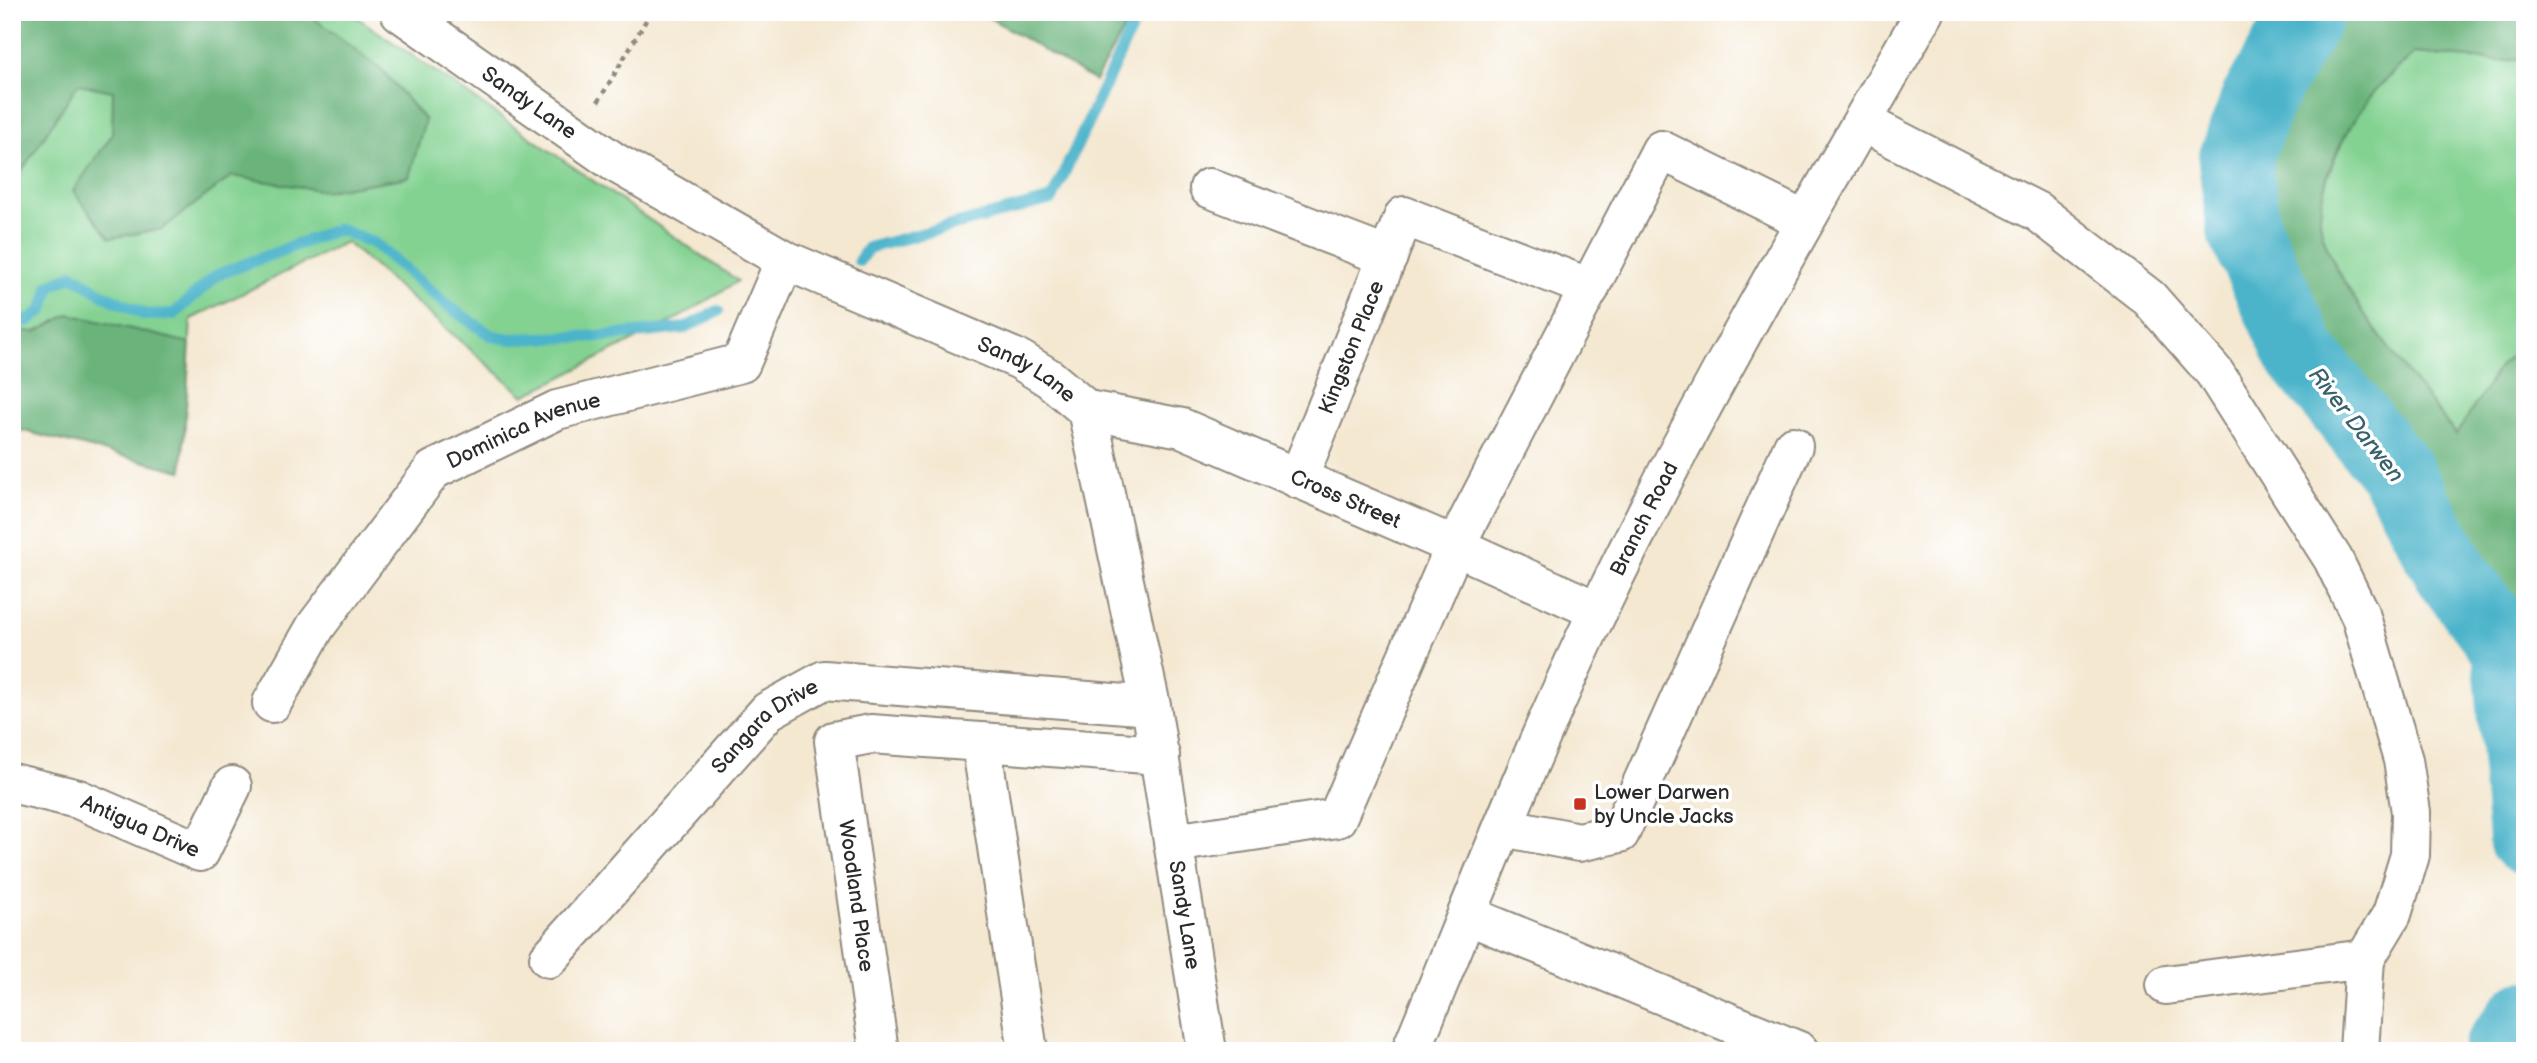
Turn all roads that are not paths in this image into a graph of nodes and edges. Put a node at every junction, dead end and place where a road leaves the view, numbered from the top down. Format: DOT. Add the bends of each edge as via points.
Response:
graph roads {
  1 [pos="400,12"];
  2 [pos="1925,12"];
  3 [pos="1862,122"];
  4 [pos="1209,188"];
  5 [pos="1804,220"];
  6 [pos="1388,257"];
  7 [pos="785,260"];
  8 [pos="1590,288"];
  9 [pos="1087,410"];
  10 [pos="1793,446"];
  11 [pos="1298,479"];
  12 [pos="1455,545"];
  13 [pos="1598,611"];
  14 [pos="272,703"];
  15 [pos="1151,706"];
  16 [pos="981,742"];
  17 [pos="1160,755"];
  18 [pos="12,783"];
  19 [pos="232,786"];
  20 [pos="1503,827"];
  21 [pos="1174,843"];
  22 [pos="1467,915"];
  23 [pos="549,958"];
  24 [pos="2365,959"];
  25 [pos="2166,985"];
  26 [pos="879,1051"];
  27 [pos="1028,1051"];
  28 [pos="1207,1051"];
  29 [pos="1411,1051"];
  30 [pos="1799,1051"];
  31 [pos="2359,1051"];
  1 -- 7 [label="street, Sandy Lane" via="614,162"];
  2 -- 3 [label="street, Branch Road"];
  3 -- 5 [label="street, Branch Road"];
  3 -- 24 [label="street" via="2038,212 2150,298 2214,372 2333,559 2361,617 2403,760 2411,812 2410,855 2392,915"];
  4 -- 6 [label="street"];
  5 -- 8 [label="street" via="1661,150"];
  5 -- 13 [label="street, Branch Road"];
  6 -- 8 [label="street, Kingston Place" via="1404,216"];
  6 -- 11 [label="street, Kingston Place"];
  7 -- 9 [label="street, Sandy Lane" via="1020,360 1049,377"];
  7 -- 14 [label="street, Dominica Avenue" via="741,363 557,410 433,470 316,626"];
  8 -- 12 [label="street"];
  9 -- 11 [label="street, Cross Street" via="1182,428"];
  9 -- 15 [label="street, Sandy Lane"];
  10 -- 20 [label="street" via="1620,833 1579,842"];
  11 -- 12 [label="street, Cross Street"];
  12 -- 13 [label="street, Cross Street"];
  12 -- 21 [label="street" via="1337,818"];
  13 -- 20 [label="street, Branch Road"];
  15 -- 17 [label="street, Sandy Lane"];
  15 -- 23 [label="street, Sangara Drive" via="824,680 768,711"];
  16 -- 17 [label="street"];
  16 -- 26 [label="street, Woodland Place" via="871,734 834,741"];
  16 -- 27 [label="street"];
  17 -- 21 [label="street, Sandy Lane"];
  18 -- 19 [label="street, Antigua Drive" via="78,799 200,852"];
  20 -- 22 [label="street, Branch Road"];
  21 -- 28 [label="street, Sandy Lane"];
  22 -- 29 [label="street, Branch Road"];
  22 -- 30 [label="street"];
  24 -- 25 [label="street"];
  24 -- 31 [label="street"];
}
